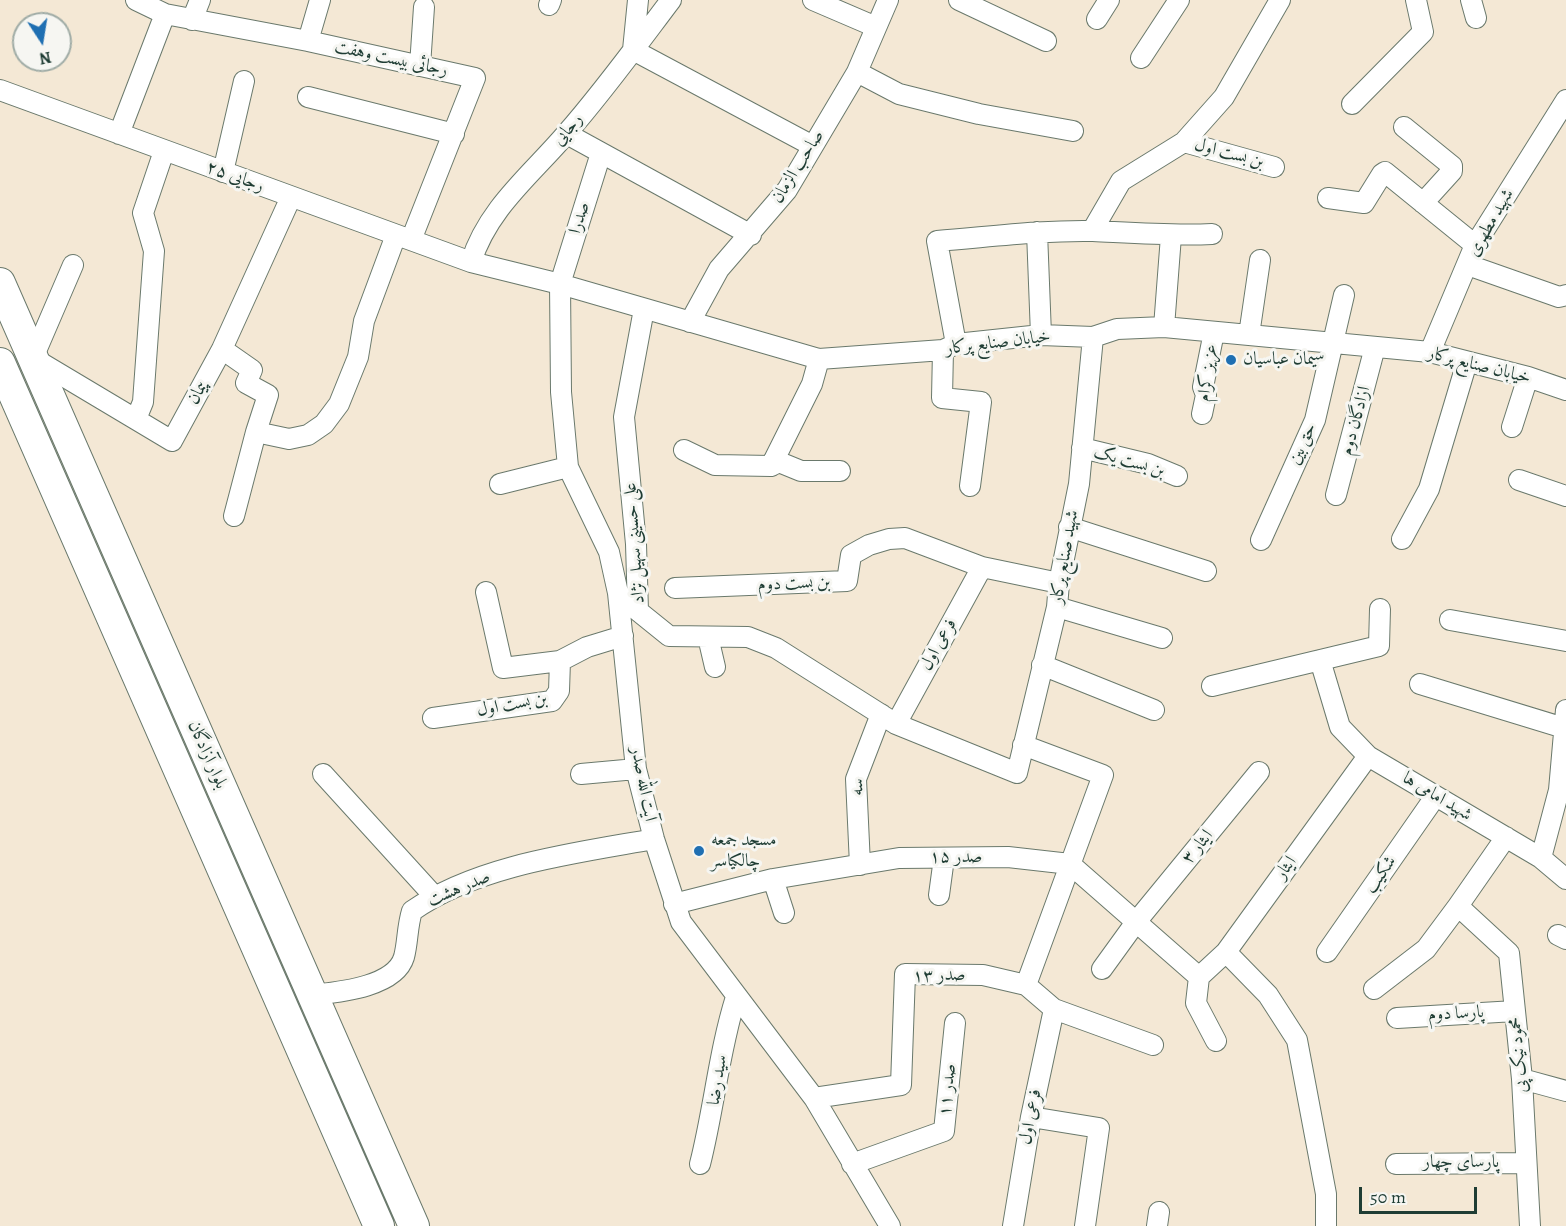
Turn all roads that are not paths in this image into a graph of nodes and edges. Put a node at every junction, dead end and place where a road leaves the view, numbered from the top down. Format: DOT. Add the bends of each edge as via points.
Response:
graph roads {
  1 [pos="136,0"];
  2 [pos="200,0"];
  3 [pos="320,0"];
  4 [pos="638,0"];
  5 [pos="671,0"];
  6 [pos="813,0"];
  7 [pos="888,0"];
  8 [pos="959,0"];
  9 [pos="1109,0"];
  10 [pos="1179,0"];
  11 [pos="1280,0"];
  12 [pos="1416,0"];
  13 [pos="424,7"];
  14 [pos="165,14"];
  15 [pos="1097,19"];
  16 [pos="192,20"];
  17 [pos="876,27"];
  18 [pos="1046,40"];
  19 [pos="308,41"];
  20 [pos="633,50"];
  21 [pos="1141,58"];
  22 [pos="420,66"];
  23 [pos="857,72"];
  24 [pos="244,81"];
  25 [pos="0,90"];
  26 [pos="308,97"];
  27 [pos="1352,104"];
  28 [pos="1565,105"];
  29 [pos="1404,128"];
  30 [pos="1073,131"];
  31 [pos="119,134"];
  32 [pos="454,134"];
  33 [pos="567,134"];
  34 [pos="1184,142"];
  35 [pos="812,145"];
  36 [pos="164,151"];
  37 [pos="601,153"];
  38 [pos="1274,166"];
  39 [pos="224,172"];
  40 [pos="291,196"];
  41 [pos="1328,198"];
  42 [pos="1423,203"];
  43 [pos="1092,231"];
  44 [pos="1037,232"];
  45 [pos="1212,234"];
  46 [pos="751,235"];
  47 [pos="1171,236"];
  48 [pos="403,237"];
  49 [pos="1475,245"];
  50 [pos="1260,260"];
  51 [pos="471,262"];
  52 [pos="73,265"];
  53 [pos="1468,265"];
  54 [pos="0,283"];
  55 [pos="560,284"];
  56 [pos="1344,295"];
  57 [pos="1566,295"];
  58 [pos="644,309"];
  59 [pos="690,322"];
  60 [pos="1164,327"];
  61 [pos="1214,332"];
  62 [pos="1041,335"];
  63 [pos="1249,335"];
  64 [pos="1093,337"];
  65 [pos="1334,343"];
  66 [pos="950,347"];
  67 [pos="1375,347"];
  68 [pos="222,349"];
  69 [pos="1431,352"];
  70 [pos="33,358"];
  71 [pos="819,359"];
  72 [pos="1467,362"];
  73 [pos="0,363"];
  74 [pos="1528,376"];
  75 [pos="1566,390"];
  76 [pos="1202,414"];
  77 [pos="136,418"];
  78 [pos="1512,427"];
  79 [pos="256,432"];
  80 [pos="1082,448"];
  81 [pos="684,450"];
  82 [pos="771,466"];
  83 [pos="568,467"];
  84 [pos="840,471"];
  85 [pos="1177,476"];
  86 [pos="1519,480"];
  87 [pos="500,484"];
  88 [pos="970,486"];
  89 [pos="1336,495"];
  90 [pos="1566,496"];
  91 [pos="234,516"];
  92 [pos="1069,527"];
  93 [pos="1402,539"];
  94 [pos="1261,540"];
  95 [pos="982,567"];
  96 [pos="1206,571"];
  97 [pos="1059,583"];
  98 [pos="675,588"];
  99 [pos="486,592"];
  100 [pos="1057,607"];
  101 [pos="1380,609"];
  102 [pos="1450,620"];
  103 [pos="623,636"];
  104 [pos="708,637"];
  105 [pos="1162,638"];
  106 [pos="1566,641"];
  107 [pos="1320,660"];
  108 [pos="560,662"];
  109 [pos="1042,665"];
  110 [pos="715,667"];
  111 [pos="1420,684"];
  112 [pos="1212,686"];
  113 [pos="1154,710"];
  114 [pos="433,718"];
  115 [pos="889,719"];
  116 [pos="1565,719"];
  117 [pos="1023,745"];
  118 [pos="1368,756"];
  119 [pos="636,769"];
  120 [pos="1259,772"];
  121 [pos="1017,773"];
  122 [pos="323,774"];
  123 [pos="581,774"];
  124 [pos="1435,797"];
  125 [pos="1506,837"];
  126 [pos="654,839"];
  127 [pos="945,858"];
  128 [pos="1541,858"];
  129 [pos="1070,864"];
  130 [pos="860,865"];
  131 [pos="773,879"];
  132 [pos="1566,879"];
  133 [pos="939,895"];
  134 [pos="434,896"];
  135 [pos="674,904"];
  136 [pos="1458,906"];
  137 [pos="784,913"];
  138 [pos="1136,922"];
  139 [pos="1226,952"];
  140 [pos="1326,952"];
  141 [pos="1102,969"];
  142 [pos="1200,977"];
  143 [pos="1026,985"];
  144 [pos="1374,989"];
  145 [pos="313,995"];
  146 [pos="736,997"];
  147 [pos="282,1004"];
  148 [pos="1054,1009"];
  149 [pos="1515,1011"];
  150 [pos="1396,1017"];
  151 [pos="955,1023"];
  152 [pos="1216,1041"];
  153 [pos="1153,1045"];
  154 [pos="1522,1079"];
  155 [pos="1566,1091"];
  156 [pos="814,1098"];
  157 [pos="1031,1117"];
  158 [pos="1526,1163"];
  159 [pos="700,1164"];
  160 [pos="852,1164"];
  161 [pos="1396,1164"];
  162 [pos="883,1224"];
  163 [pos="379,1226"];
  164 [pos="414,1226"];
  165 [pos="1012,1226"];
  166 [pos="1084,1226"];
  167 [pos="1326,1226"];
  168 [pos="1530,1226"];
  1 -- 14 [label="street, رجائی بیست وهفت"];
  2 -- 16 [label="street"];
  3 -- 19 [label="street"];
  4 -- 20 [label="street"];
  5 -- 20 [label="street, رجایی"];
  6 -- 17 [label="street"];
  7 -- 17 [label="street, صاحب الزمان"];
  8 -- 18 [label="street"];
  9 -- 15 [label="street"];
  10 -- 21 [label="street"];
  11 -- 34 [label="street" via="1224,98"];
  12 -- 27 [label="street" via="1423,32"];
  13 -- 22 [label="street"];
  14 -- 16 [label="street, رجائی بیست وهفت"];
  14 -- 31 [label="street"];
  16 -- 19 [label="street, رجائی بیست وهفت"];
  17 -- 23 [label="street, صاحب الزمان"];
  19 -- 22 [label="street, رجائی بیست وهفت"];
  20 -- 33 [label="street, رجایی"];
  20 -- 35 [label="street"];
  22 -- 32 [label="street, رجائی بیست وهفت" via="476,78"];
  23 -- 30 [label="street" via="899,94"];
  23 -- 35 [label="street, صاحب الزمان"];
  24 -- 39 [label="street"];
  25 -- 31 [label="street, رجایی ۲۵"];
  26 -- 32 [label="street"];
  28 -- 49 [label="street, شهید مطهری"];
  29 -- 42 [label="street" via="1452,166 1452,171"];
  31 -- 36 [label="street, رجایی ۲۵"];
  32 -- 48 [label="street, رجائی بیست وهفت"];
  33 -- 37 [label="street"];
  33 -- 51 [label="street, رجایی" via="501,204 477,242"];
  34 -- 38 [label="street, بن بست اول"];
  34 -- 43 [label="street" via="1120,181"];
  35 -- 46 [label="street, صاحب الزمان" via="787,190"];
  36 -- 39 [label="street, رجایی ۲۵"];
  36 -- 77 [label="street" via="143,213 154,251 143,402"];
  37 -- 46 [label="street"];
  37 -- 55 [label="street, صدرا"];
  39 -- 40 [label="street, رجایی ۲۵"];
  40 -- 48 [label="street, رجایی ۲۵"];
  40 -- 68 [label="street, پیمان"];
  41 -- 42 [label="street" via="1364,203 1385,172"];
  42 -- 49 [label="street"];
  43 -- 44 [label="street"];
  43 -- 47 [label="street"];
  44 -- 62 [label="street"];
  44 -- 66 [label="street" via="937,241"];
  45 -- 47 [label="street"];
  46 -- 59 [label="street, صاحب الزمان" via="719,269"];
  47 -- 60 [label="street"];
  48 -- 51 [label="street, رجایی ۲۵"];
  48 -- 79 [label="street, رجائی بیست وهفت" via="364,321 358,357 339,404 324,424 308,435 289,439"];
  49 -- 53 [label="street, شهید مطهری"];
  50 -- 63 [label="street"];
  51 -- 55 [label="street, خیابان صنایع پرکار"];
  52 -- 70 [label="street"];
  53 -- 57 [label="street" via="1559,297"];
  53 -- 69 [label="street, شهید مطهری"];
  54 -- 70 [label="highway, بلوار آزادگان"];
  55 -- 58 [label="street, خیابان صنایع پرکار"];
  55 -- 83 [label="street, آیت الله صدر" via="561,392"];
  56 -- 65 [label="street, حق بین"];
  58 -- 59 [label="street, خیابان صنایع پرکار"];
  58 -- 104 [label="street, علی حسینی سهیل نژاد" via="624,417 638,610 669,636"];
  59 -- 71 [label="street, خیابان صنایع پرکار"];
  60 -- 61 [label="street, خیابان صنایع پرکار"];
  60 -- 64 [label="street, خیابان صنایع پرکار" via="1117,329"];
  61 -- 63 [label="street, خیابان صنایع پرکار"];
  61 -- 76 [label="street, عزیز کرام"];
  62 -- 64 [label="street, خیابان صنایع پرکار"];
  62 -- 66 [label="street, خیابان صنایع پرکار"];
  63 -- 65 [label="street, خیابان صنایع پرکار"];
  64 -- 80 [label="street, شهید صنایع پرکار"];
  65 -- 67 [label="street, خیابان صنایع پرکار"];
  65 -- 94 [label="street, حق بین" via="1316,420"];
  66 -- 71 [label="street, خیابان صنایع پرکار"];
  66 -- 88 [label="street" via="942,398 981,402"];
  67 -- 69 [label="street, خیابان صنایع پرکار"];
  67 -- 89 [label="street, ازادگان دوم"];
  68 -- 77 [label="street, پیمان" via="172,441"];
  68 -- 79 [label="street" via="252,369 246,383 268,395"];
  69 -- 72 [label="street, خیابان صنایع پرکار"];
  70 -- 77 [label="street, پیمان"];
  70 -- 145 [label="highway, بلوار آزادگان"];
  71 -- 82 [label="street" via="812,384"];
  72 -- 74 [label="street, خیابان صنایع پرکار"];
  72 -- 93 [label="street" via="1429,489"];
  73 -- 147 [label="highway, بلوار آزادگان"];
  74 -- 75 [label="street, خیابان صنایع پرکار"];
  74 -- 78 [label="street"];
  79 -- 91 [label="street"];
  80 -- 85 [label="street, بن بست یک" via="1148,464"];
  80 -- 92 [label="street, شهید صنایع پرکار"];
  81 -- 82 [label="street" via="715,465"];
  82 -- 84 [label="street" via="779,462 801,471"];
  83 -- 87 [label="street"];
  83 -- 103 [label="street, آیت الله صدر" via="609,552"];
  86 -- 90 [label="street"];
  92 -- 96 [label="street"];
  92 -- 97 [label="street, شهید صنایع پرکار"];
  95 -- 97 [label="street, بن بست دوم"];
  95 -- 98 [label="street, بن بست دوم" via="905,538 889,538 851,555 847,581"];
  95 -- 115 [label="street, فرعی اول"];
  97 -- 100 [label="street, شهید صنایع پرکار"];
  99 -- 108 [label="street" via="503,668"];
  100 -- 105 [label="street"];
  100 -- 109 [label="street, شهید صنایع پرکار"];
  101 -- 107 [label="street" via="1379,646"];
  102 -- 106 [label="street"];
  103 -- 108 [label="street" via="587,647"];
  103 -- 119 [label="street, آیت الله صدر"];
  104 -- 110 [label="street"];
  104 -- 115 [label="street, علی حسینی سهیل نژاد" via="748,637 776,648"];
  107 -- 112 [label="street"];
  107 -- 118 [label="street, شهید امامی ها" via="1340,727"];
  108 -- 114 [label="street, بن بست اول" via="559,691 552,701"];
  109 -- 113 [label="street"];
  109 -- 117 [label="street, شهید صنایع پرکار"];
  111 -- 116 [label="street"];
  115 -- 121 [label="street, علی حسینی سهیل نژاد"];
  115 -- 130 [label="street, سه" via="856,779"];
  116 -- 128 [label="street" via="1559,790"];
  117 -- 121 [label="street, شهید صنایع پرکار"];
  117 -- 129 [label="street" via="1103,775"];
  118 -- 124 [label="street, شهید امامی ها"];
  118 -- 139 [label="street, ایثار"];
  119 -- 123 [label="street"];
  119 -- 126 [label="street, آیت الله صدر"];
  120 -- 138 [label="street, ایثار ۳"];
  122 -- 134 [label="street"];
  124 -- 125 [label="street, شهید امامی ها"];
  124 -- 140 [label="street, شکیب"];
  125 -- 128 [label="street, شهید امامی ها"];
  125 -- 136 [label="street"];
  126 -- 134 [label="street, صدر هشت" via="548,858"];
  126 -- 135 [label="street, آیت الله صدر"];
  127 -- 129 [label="street, صدر ۱۵" via="1008,857"];
  127 -- 130 [label="street, صدر ۱۵" via="899,858"];
  127 -- 133 [label="street"];
  128 -- 132 [label="street, شهید امامی ها"];
  129 -- 138 [label="street"];
  129 -- 143 [label="street"];
  130 -- 131 [label="street, صدر ۱۵"];
  131 -- 135 [label="street, صدر ۱۵"];
  131 -- 137 [label="street"];
  134 -- 145 [label="street, صدر هشت" via="412,911 403,961 394,972 360,987"];
  135 -- 146 [label="street, آیت الله صدر" via="681,922"];
  136 -- 144 [label="street" via="1426,949"];
  136 -- 149 [label="street, محمود نیک پی" via="1509,953"];
  138 -- 141 [label="street, ایثار ۳"];
  138 -- 142 [label="street"];
  139 -- 142 [label="street, ایثار"];
  139 -- 167 [label="street" via="1268,994 1297,1040 1326,1194"];
  142 -- 152 [label="street" via="1196,1004"];
  143 -- 148 [label="street, صدر ۱۳"];
  143 -- 156 [label="street, صدر ۱۳" via="983,975 905,974 901,1085"];
  145 -- 147 [label="highway"];
  145 -- 164 [label="highway, بلوار آزادگان"];
  146 -- 156 [label="street, آیت الله صدر"];
  146 -- 159 [label="street, سید رضا" via="726,1027 713,1113"];
  147 -- 163 [label="highway, بلوار آزادگان"];
  148 -- 153 [label="street, صدر ۱۳"];
  148 -- 157 [label="street, فرعی اول"];
  149 -- 150 [label="street, پارسا دوم"];
  149 -- 154 [label="street, محمود نیک پی"];
  151 -- 160 [label="street, صدر ۱۱" via="944,1131"];
  154 -- 155 [label="street"];
  154 -- 158 [label="street, محمود نیک پی"];
  156 -- 160 [label="street, آیت الله صدر"];
  157 -- 165 [label="street, فرعی اول"];
  157 -- 166 [label="street" via="1100,1128"];
  158 -- 161 [label="street, پارسای چهار"];
  158 -- 168 [label="street, محمود نیک پی"];
  160 -- 162 [label="street, آیت الله صدر"];
}
